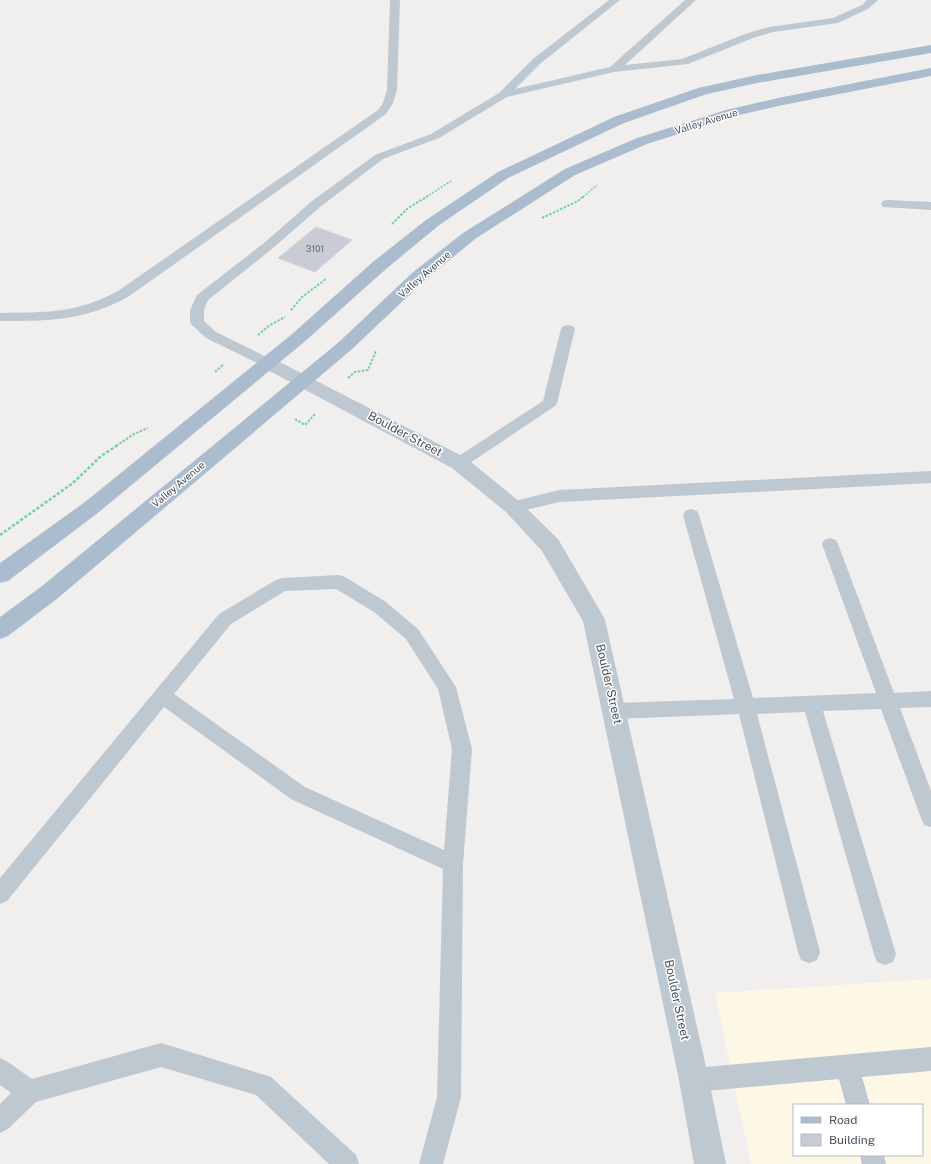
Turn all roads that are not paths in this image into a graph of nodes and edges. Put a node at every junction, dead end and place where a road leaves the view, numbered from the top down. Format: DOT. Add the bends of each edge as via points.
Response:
graph roads {
  1 [pos="395,0"];
  2 [pos="615,0"];
  3 [pos="691,0"];
  4 [pos="873,0"];
  5 [pos="931,49"];
  6 [pos="614,69"];
  7 [pos="931,72"];
  8 [pos="503,96"];
  9 [pos="887,204"];
  10 [pos="931,206"];
  11 [pos="0,317"];
  12 [pos="568,329"];
  13 [pos="268,362"];
  14 [pos="303,380"];
  15 [pos="459,463"];
  16 [pos="931,477"];
  17 [pos="513,507"];
  18 [pos="691,516"];
  19 [pos="830,544"];
  20 [pos="0,575"];
  21 [pos="0,630"];
  22 [pos="162,696"];
  23 [pos="931,699"];
  24 [pos="888,701"];
  25 [pos="812,704"];
  26 [pos="746,707"];
  27 [pos="615,712"];
  28 [pos="931,818"];
  29 [pos="454,864"];
  30 [pos="0,894"];
  31 [pos="809,952"];
  32 [pos="885,954"];
  33 [pos="931,1059"];
  34 [pos="847,1066"];
  35 [pos="0,1070"];
  36 [pos="694,1080"];
  37 [pos="29,1092"];
  38 [pos="858,1104"];
  39 [pos="0,1121"];
  40 [pos="347,1164"];
  41 [pos="431,1164"];
  42 [pos="710,1164"];
  1 -- 11 [label="lane" via="392,90 382,112 105,304 82,312 57,316"];
  2 -- 8 [label="lane" via="537,61"];
  3 -- 6 [label="lane"];
  4 -- 6 [label="lane" via="865,7 835,21 772,29 684,62"];
  5 -- 13 [label="main road" via="702,91 619,120 542,155 503,175 432,223"];
  6 -- 8 [label="lane"];
  7 -- 14 [label="main road, Valley Avenue" via="731,113 642,141 570,172 469,236 418,277 345,346"];
  8 -- 13 [label="lane" via="435,136 379,157 316,204 202,298 197,310 197,322 211,335"];
  9 -- 10 [label="lane"];
  12 -- 15 [label="lane" via="550,402"];
  13 -- 14 [label="street, Boulder Street"];
  13 -- 20 [label="main road" via="92,507"];
  14 -- 15 [label="street, Boulder Street"];
  14 -- 21 [label="main road, Valley Avenue" via="50,592"];
  15 -- 17 [label="street, Boulder Street"];
  16 -- 17 [label="lane" via="559,496"];
  17 -- 27 [label="street, Boulder Street" via="550,545 594,620"];
  18 -- 26 [label="lane"];
  19 -- 24 [label="lane"];
  22 -- 29 [label="lane" via="298,793"];
  22 -- 29 [label="lane" via="225,619 282,585 339,582 380,607 412,634 447,687 462,749"];
  22 -- 30 [label="lane"];
  23 -- 24 [label="lane"];
  24 -- 25 [label="lane"];
  24 -- 28 [label="lane"];
  25 -- 26 [label="lane"];
  25 -- 32 [label="lane"];
  26 -- 27 [label="lane"];
  26 -- 31 [label="lane"];
  27 -- 36 [label="street, Boulder Street"];
  29 -- 41 [label="lane" via="450,1097"];
  33 -- 34 [label="lane"];
  34 -- 36 [label="lane"];
  34 -- 38 [label="lane"];
  35 -- 37 [label="lane"];
  36 -- 42 [label="street, Boulder Street"];
  37 -- 39 [label="lane"];
  37 -- 40 [label="lane" via="161,1055 263,1085"];
}
